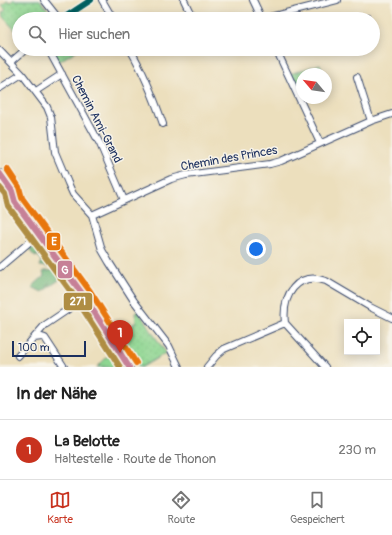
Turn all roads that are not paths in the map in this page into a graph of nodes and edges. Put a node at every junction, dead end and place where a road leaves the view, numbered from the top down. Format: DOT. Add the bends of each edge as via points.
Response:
graph roads {
  1 [pos="44,0"];
  2 [pos="90,0"];
  3 [pos="102,0"];
  4 [pos="184,0"];
  5 [pos="253,0"];
  6 [pos="337,0"];
  7 [pos="54,12"];
  8 [pos="71,12"];
  9 [pos="109,12"];
  10 [pos="189,12"];
  11 [pos="259,12"];
  12 [pos="290,12"];
  13 [pos="0,51"];
  14 [pos="18,56"];
  15 [pos="52,56"];
  16 [pos="134,56"];
  17 [pos="279,56"];
  18 [pos="11,62"];
  19 [pos="22,74"];
  20 [pos="62,74"];
  21 [pos="357,76"];
  22 [pos="0,88"];
  23 [pos="36,91"];
  24 [pos="392,114"];
  25 [pos="371,121"];
  26 [pos="163,124"];
  27 [pos="320,143"];
  28 [pos="0,174"];
  29 [pos="0,182"];
  30 [pos="0,190"];
  31 [pos="124,200"];
  32 [pos="15,202"];
  33 [pos="92,215"];
  34 [pos="39,234"];
  35 [pos="0,267"];
  36 [pos="85,298"];
  37 [pos="392,318"];
  38 [pos="285,323"];
  39 [pos="34,338"];
  40 [pos="18,356"];
  41 [pos="64,367"];
  42 [pos="129,367"];
  43 [pos="178,367"];
  44 [pos="207,367"];
  45 [pos="325,367"];
  1 -- 7 [label="street"];
  2 -- 8 [label="street"];
  3 -- 9 [label="street"];
  4 -- 10 [label="street"];
  5 -- 11 [label="street"];
  6 -- 12 [label="street"];
  13 -- 18 [label="street"];
  14 -- 18 [label="street"];
  15 -- 20 [label="street, Chemin Ami-Grand"];
  16 -- 26 [label="street" via="152,92"];
  17 -- 27 [label="street"];
  18 -- 19 [label="street"];
  19 -- 22 [label="street"];
  19 -- 23 [label="street"];
  20 -- 23 [label="street"];
  20 -- 31 [label="street, Chemin Ami-Grand" via="100,144"];
  21 -- 25 [label="street"];
  23 -- 33 [label="street" via="49,111 55,152 65,178 73,194"];
  24 -- 25 [label="street, Chemin des Princes"];
  25 -- 27 [label="street, Chemin des Princes"];
  27 -- 31 [label="street, Chemin des Princes" via="292,157 270,164 171,179"];
  28 -- 32 [label="main road" via="12,191"];
  29 -- 32 [label="main road"];
  30 -- 32 [label="main road"];
  31 -- 33 [label="street, Chemin des Princes"];
  32 -- 34 [label="main road"];
  33 -- 43 [label="street" via="108,262 169,346"];
  34 -- 35 [label="street"];
  34 -- 36 [label="main road"];
  36 -- 39 [label="street" via="45,325"];
  36 -- 42 [label="main road"];
  37 -- 38 [label="street" via="326,281 315,279 293,287 285,303"];
  38 -- 44 [label="street" via="224,349"];
  38 -- 45 [label="street"];
  39 -- 40 [label="street"];
  39 -- 41 [label="street" via="46,338"];
}
